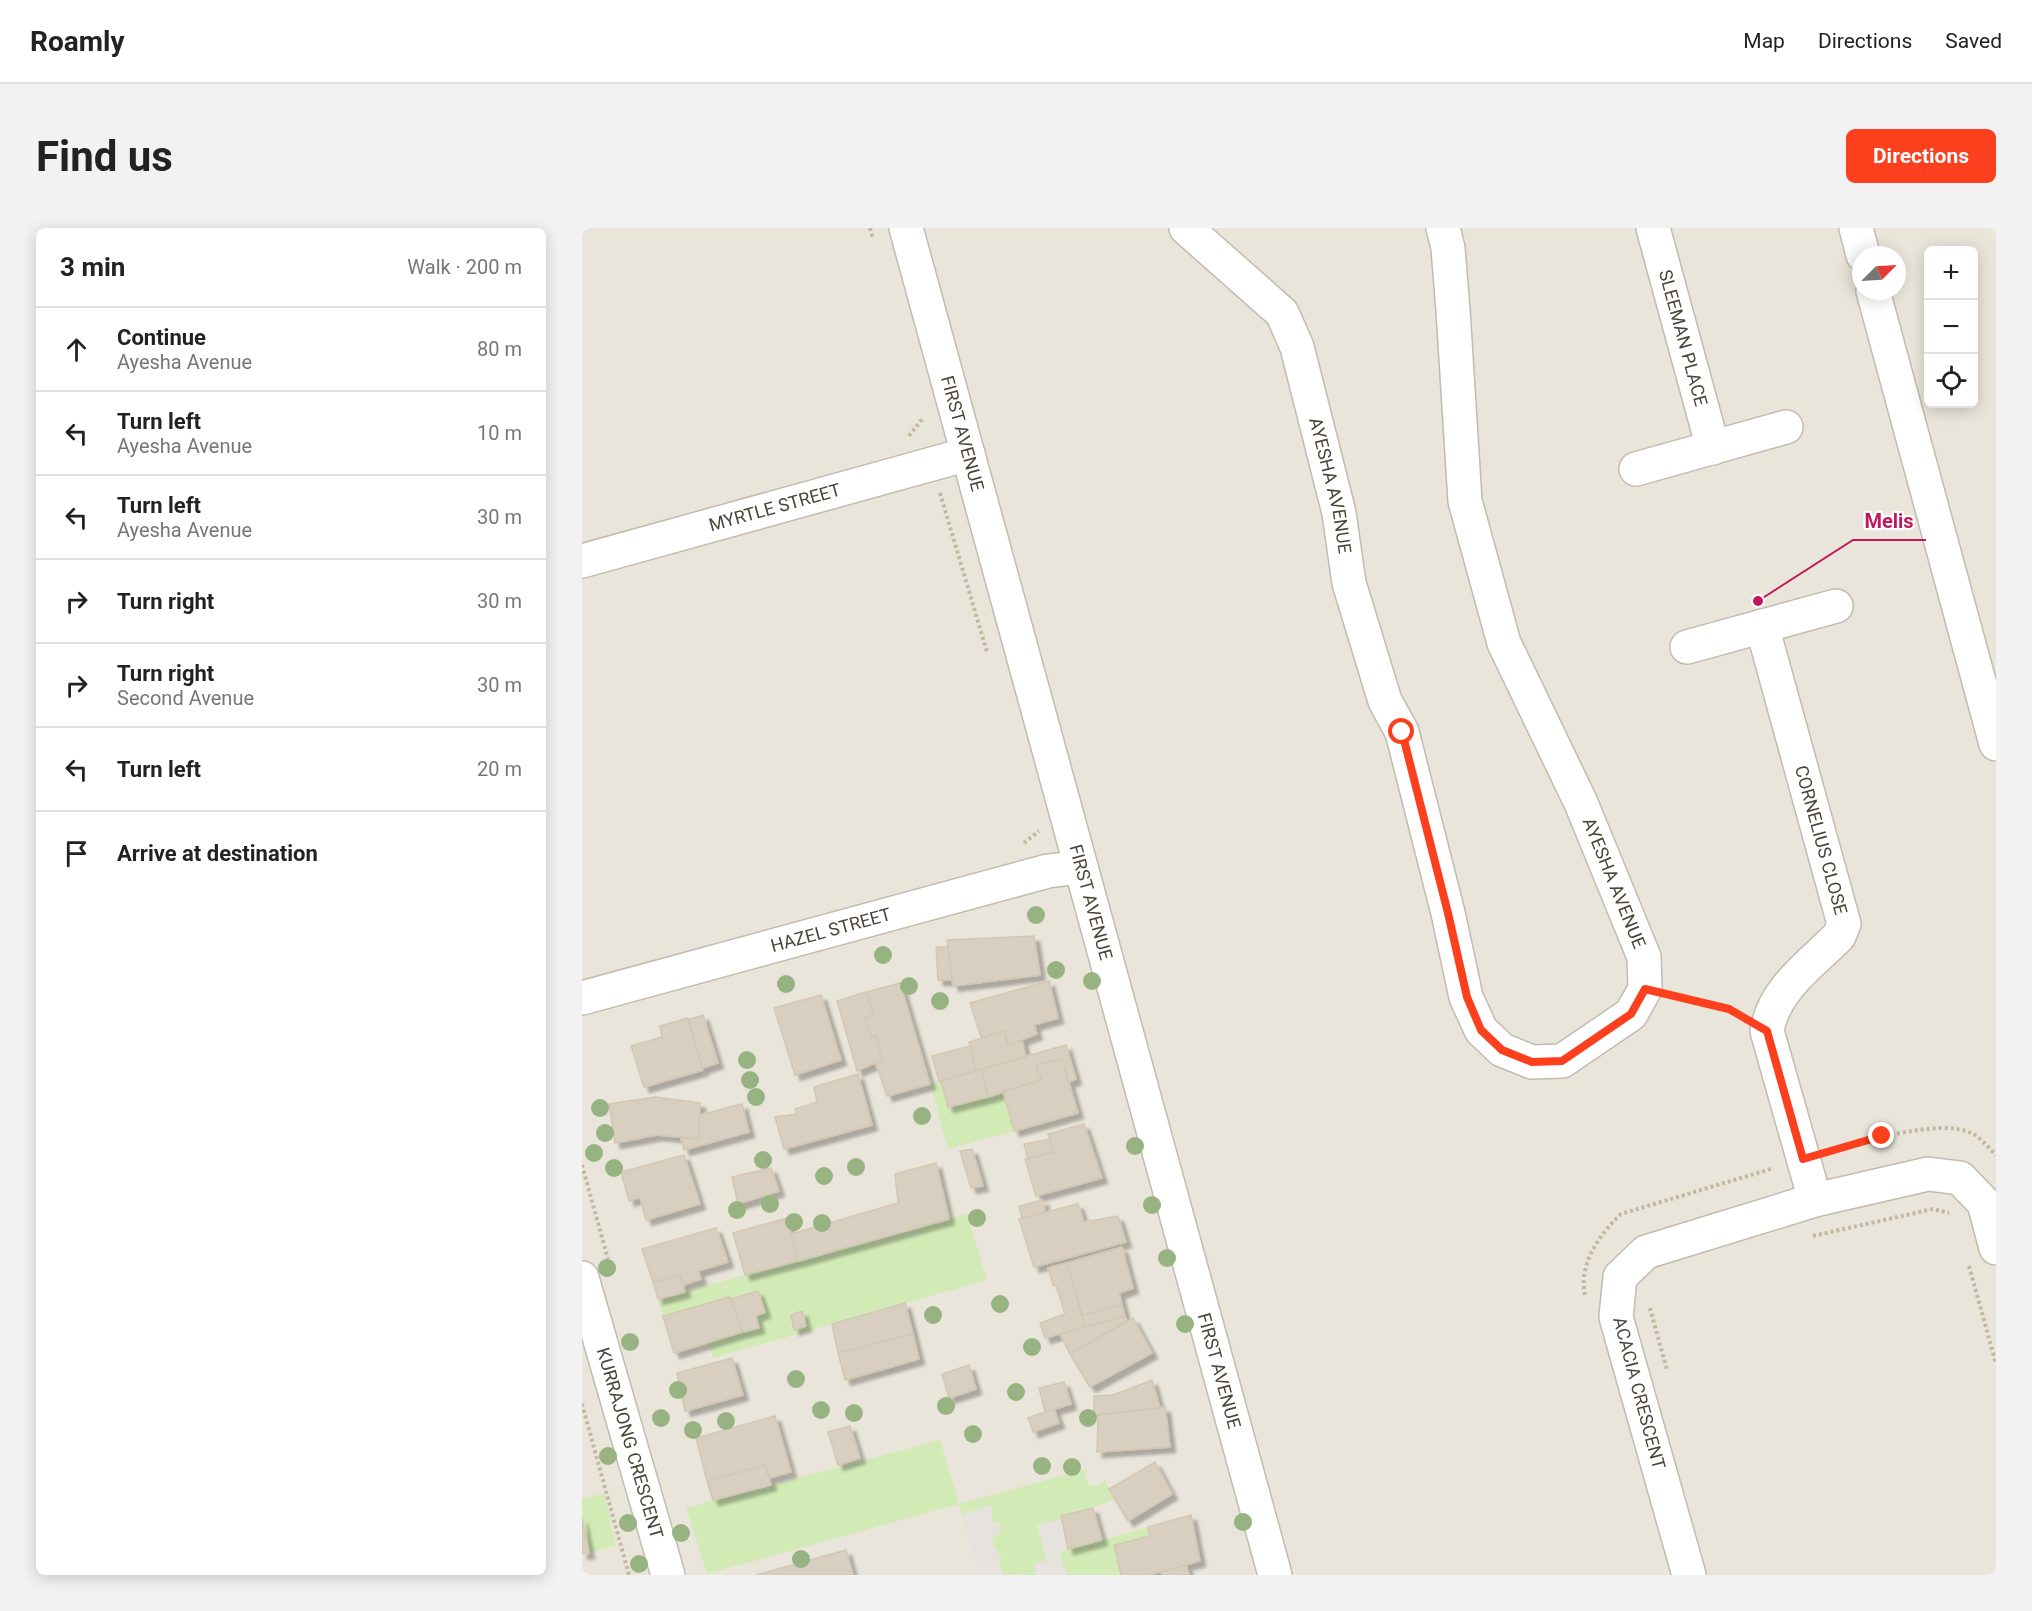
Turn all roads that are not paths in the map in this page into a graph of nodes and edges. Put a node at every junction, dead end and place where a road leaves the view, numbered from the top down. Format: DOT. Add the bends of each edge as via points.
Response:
graph roads {
  1 [pos="906,228"];
  2 [pos="1186,228"];
  3 [pos="1443,228"];
  4 [pos="1653,228"];
  5 [pos="1856,228"];
  6 [pos="1861,246"];
  7 [pos="1875,300"];
  8 [pos="1786,428"];
  9 [pos="1713,448"];
  10 [pos="968,454"];
  11 [pos="1636,469"];
  12 [pos="582,561"];
  13 [pos="1836,606"];
  14 [pos="1762,626"];
  15 [pos="1687,647"];
  16 [pos="1996,744"];
  17 [pos="1080,867"];
  18 [pos="582,998"];
  19 [pos="1815,1200"];
  20 [pos="1982,1255"];
  21 [pos="582,1278"];
  22 [pos="668,1575"];
  23 [pos="1275,1575"];
  24 [pos="1689,1575"];
  1 -- 10 [label="street, FIRST AVENUE"];
  2 -- 3 [label="street, AYESHA AVENUE" via="1282,313 1297,347 1339,513 1349,583 1386,701 1402,732 1467,997 1481,1030 1502,1050 1532,1062 1562,1061 1631,1014 1645,989 1644,957 1581,803 1504,643 1465,501 1453,310"];
  4 -- 9 [label="street, SLEEMAN PLACE"];
  5 -- 6 [label="street"];
  7 -- 16 [label="street"];
  8 -- 9 [label="street"];
  9 -- 11 [label="street"];
  10 -- 12 [label="street, MYRTLE STREET"];
  10 -- 17 [label="street, FIRST AVENUE"];
  13 -- 14 [label="street"];
  14 -- 15 [label="street"];
  14 -- 19 [label="street, CORNELIUS CLOSE" via="1844,924 1839,936 1780,995 1769,1015 1767,1031"];
  17 -- 18 [label="street, HAZEL STREET" via="1037,874"];
  17 -- 23 [label="street, FIRST AVENUE"];
  19 -- 20 [label="street, ACACIA CRESCENT" via="1928,1174 1960,1178 1984,1203"];
  19 -- 24 [label="street, ACACIA CRESCENT" via="1646,1252 1620,1277 1617,1317"];
  21 -- 22 [label="street, KURRAJONG CRESCENT"];
}
